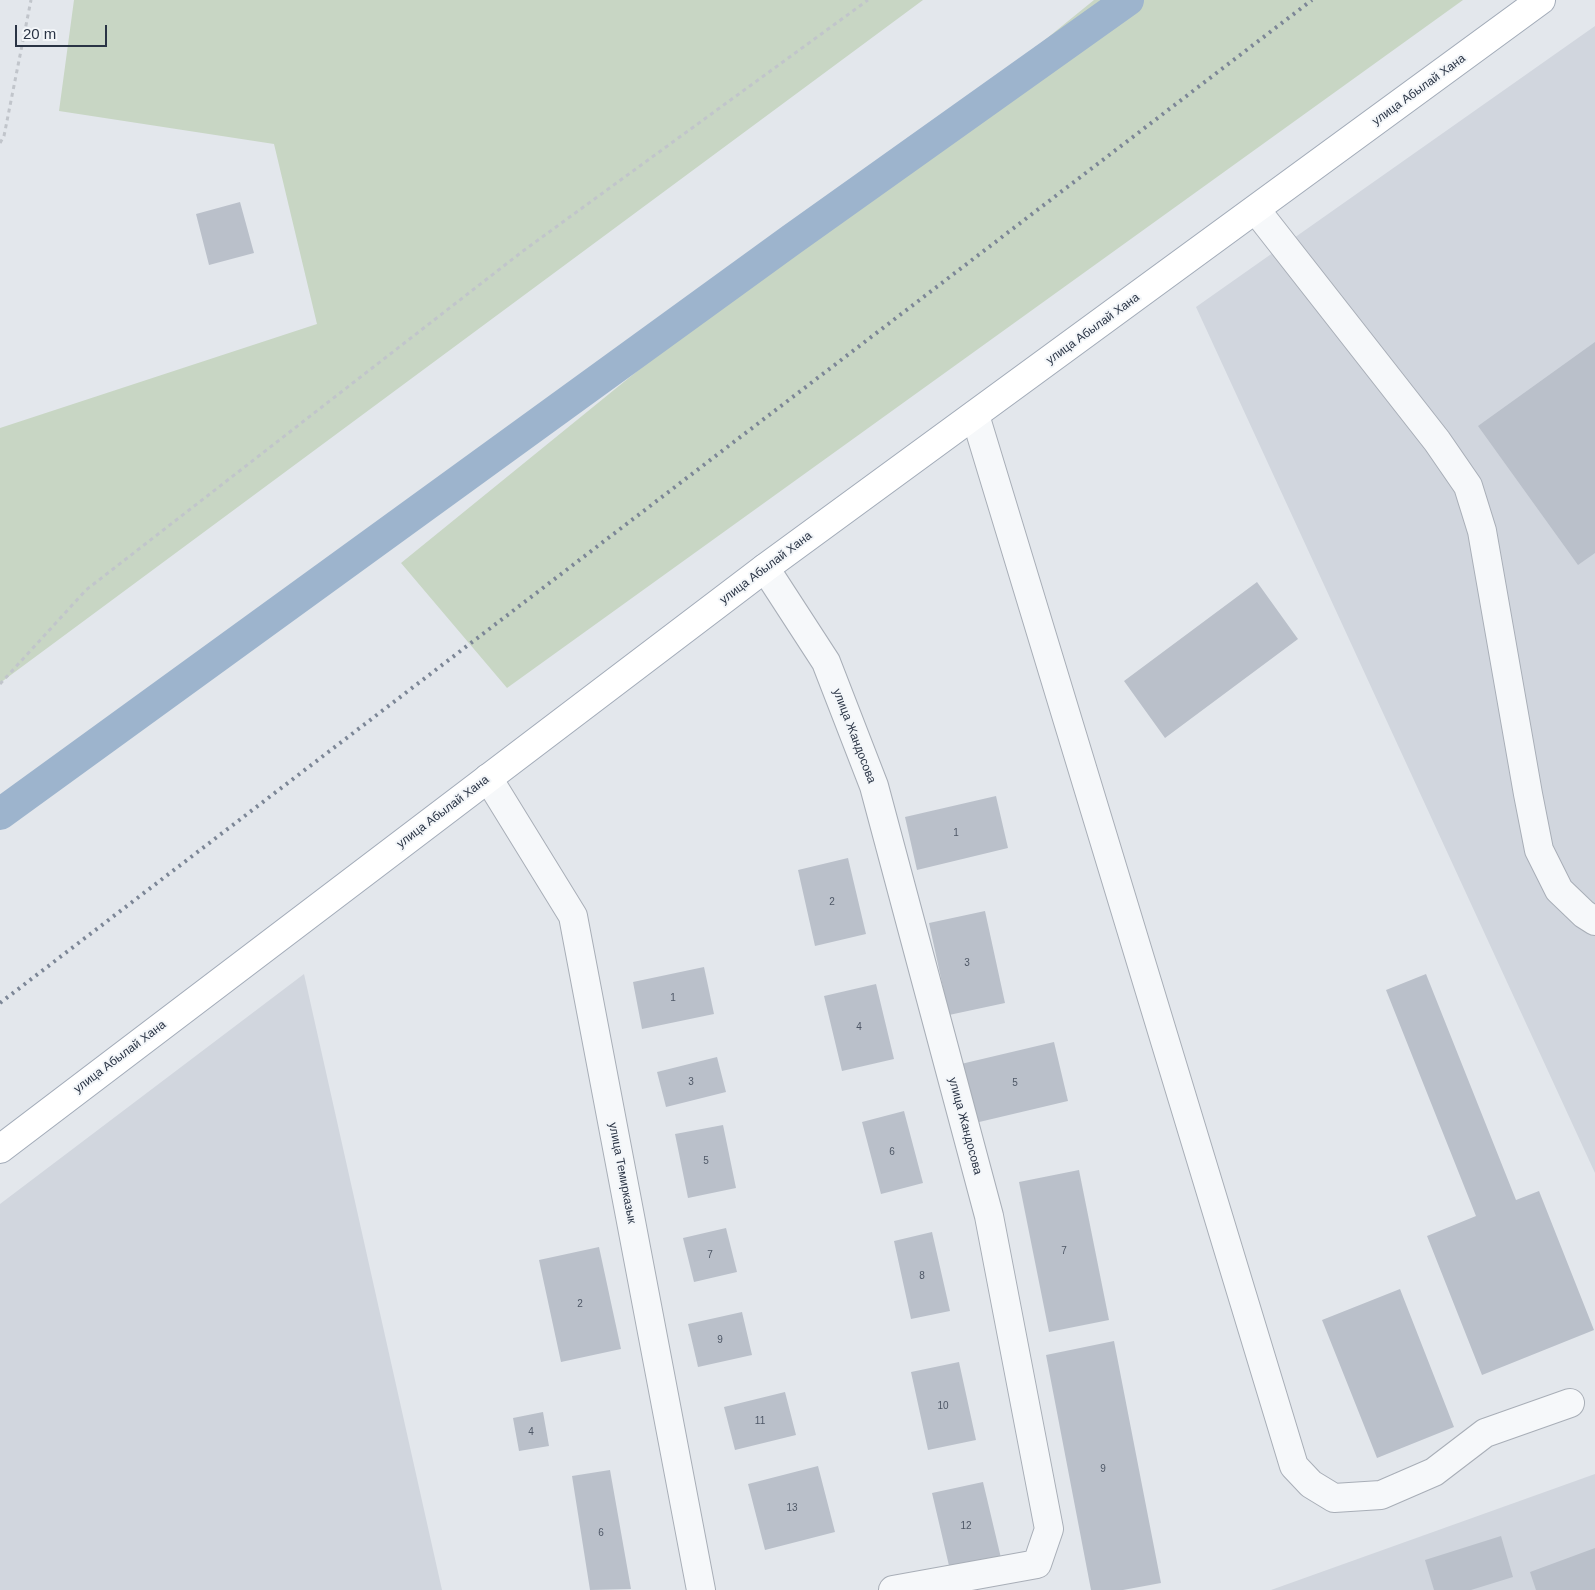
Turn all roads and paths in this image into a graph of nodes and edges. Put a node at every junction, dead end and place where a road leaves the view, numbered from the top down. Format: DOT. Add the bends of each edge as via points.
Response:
graph roads {
  1 [pos="31,0"];
  2 [pos="868,0"];
  3 [pos="1541,0"];
  4 [pos="0,143"];
  5 [pos="1256,210"];
  6 [pos="975,415"];
  7 [pos="766,568"];
  8 [pos="0,684"];
  9 [pos="488,778"];
  10 [pos="1595,921"];
  11 [pos="0,1149"];
  12 [pos="1570,1403"];
  13 [pos="701,1590"];
  14 [pos="893,1590"];
  1 -- 4 [label="path"];
  2 -- 8 [label="path" via="523,250 86,590"];
  3 -- 5 [label="main road, улица Абылай Хана"];
  5 -- 6 [label="main road, улица Абылай Хана"];
  5 -- 10 [label="street" via="1437,441 1468,486 1482,531 1539,850 1559,890"];
  6 -- 7 [label="main road, улица Абылай Хана"];
  6 -- 12 [label="street" via="1294,1466 1311,1484 1334,1498 1381,1495 1434,1472 1485,1433"];
  7 -- 9 [label="main road, улица Абылай Хана"];
  7 -- 14 [label="street, улица Жандосова" via="826,662 874,786 989,1216 1049,1529 1037,1564"];
  9 -- 11 [label="main road, улица Абылай Хана"];
  9 -- 13 [label="street, улица Темирказык" via="573,916"];
}
